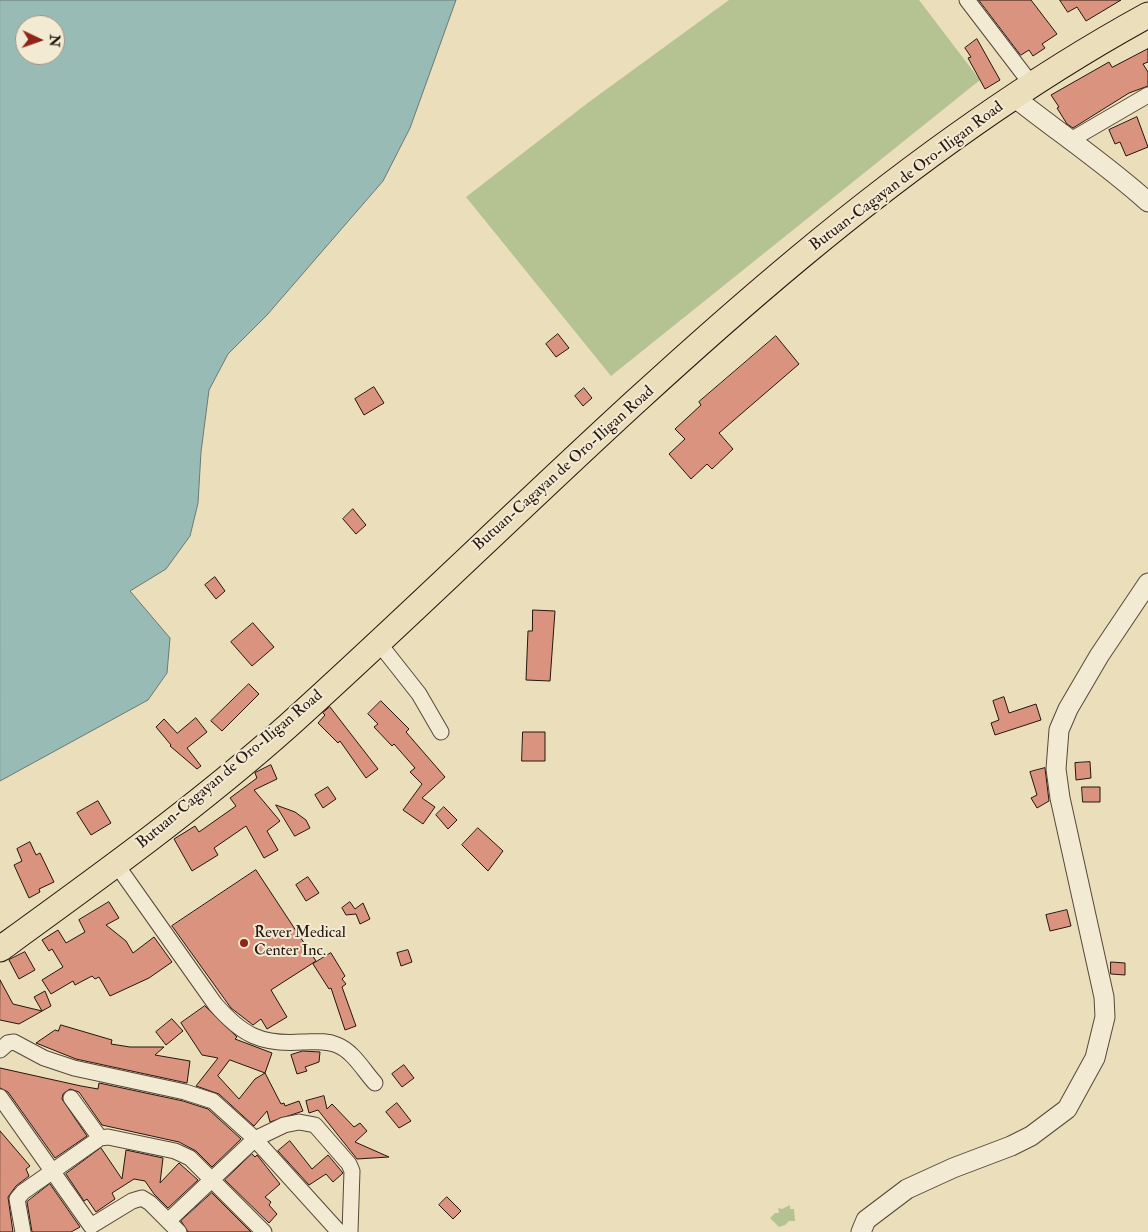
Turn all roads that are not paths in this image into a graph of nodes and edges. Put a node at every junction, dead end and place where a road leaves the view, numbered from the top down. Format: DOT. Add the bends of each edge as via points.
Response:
graph roads {
  1 [pos="967,0"];
  2 [pos="1148,15"];
  3 [pos="1023,91"];
  4 [pos="1148,95"];
  5 [pos="1069,140"];
  6 [pos="1148,202"];
  7 [pos="1148,583"];
  8 [pos="378,642"];
  9 [pos="441,732"];
  10 [pos="116,864"];
  11 [pos="0,949"];
  12 [pos="0,1050"];
  13 [pos="375,1083"];
  14 [pos="0,1097"];
  15 [pos="71,1098"];
  16 [pos="100,1138"];
  17 [pos="255,1139"];
  18 [pos="54,1172"];
  19 [pos="212,1179"];
  20 [pos="168,1221"];
  21 [pos="91,1229"];
  22 [pos="23,1232"];
  23 [pos="179,1232"];
  24 [pos="264,1232"];
  25 [pos="339,1232"];
  26 [pos="350,1232"];
  27 [pos="861,1232"];
  1 -- 3 [label="street"];
  2 -- 3 [label="highway, Butuan-Cagayan de Oro-Iligan Road"];
  3 -- 5 [label="street"];
  3 -- 8 [label="highway, Butuan-Cagayan de Oro-Iligan Road" via="879,194 754,296"];
  4 -- 5 [label="street"];
  5 -- 6 [label="street"];
  7 -- 27 [label="street" via="1099,656 1059,730 1056,769 1060,798 1104,997 1105,1017 1095,1058 1066,1109 1050,1122 1010,1146 907,1189 866,1220"];
  8 -- 9 [label="street" via="418,694"];
  8 -- 10 [label="highway, Butuan-Cagayan de Oro-Iligan Road" via="287,727"];
  10 -- 11 [label="highway, Butuan-Cagayan de Oro-Iligan Road"];
  10 -- 13 [label="street" via="215,1004 242,1031 278,1044 319,1042 339,1046"];
  12 -- 17 [label="street" via="14,1042 44,1058 74,1068 203,1096 213,1101"];
  14 -- 18 [label="street"];
  15 -- 16 [label="street"];
  16 -- 18 [label="street"];
  16 -- 19 [label="street" via="175,1151 190,1158"];
  17 -- 19 [label="street"];
  17 -- 25 [label="street"];
  17 -- 26 [label="street" via="284,1125 299,1122 315,1125 349,1164 352,1172"];
  18 -- 21 [label="street"];
  18 -- 22 [label="street" via="23,1192 18,1199"];
  19 -- 20 [label="street"];
  19 -- 24 [label="street"];
  20 -- 21 [label="street" via="142,1198 132,1201"];
  20 -- 23 [label="street"];
}
